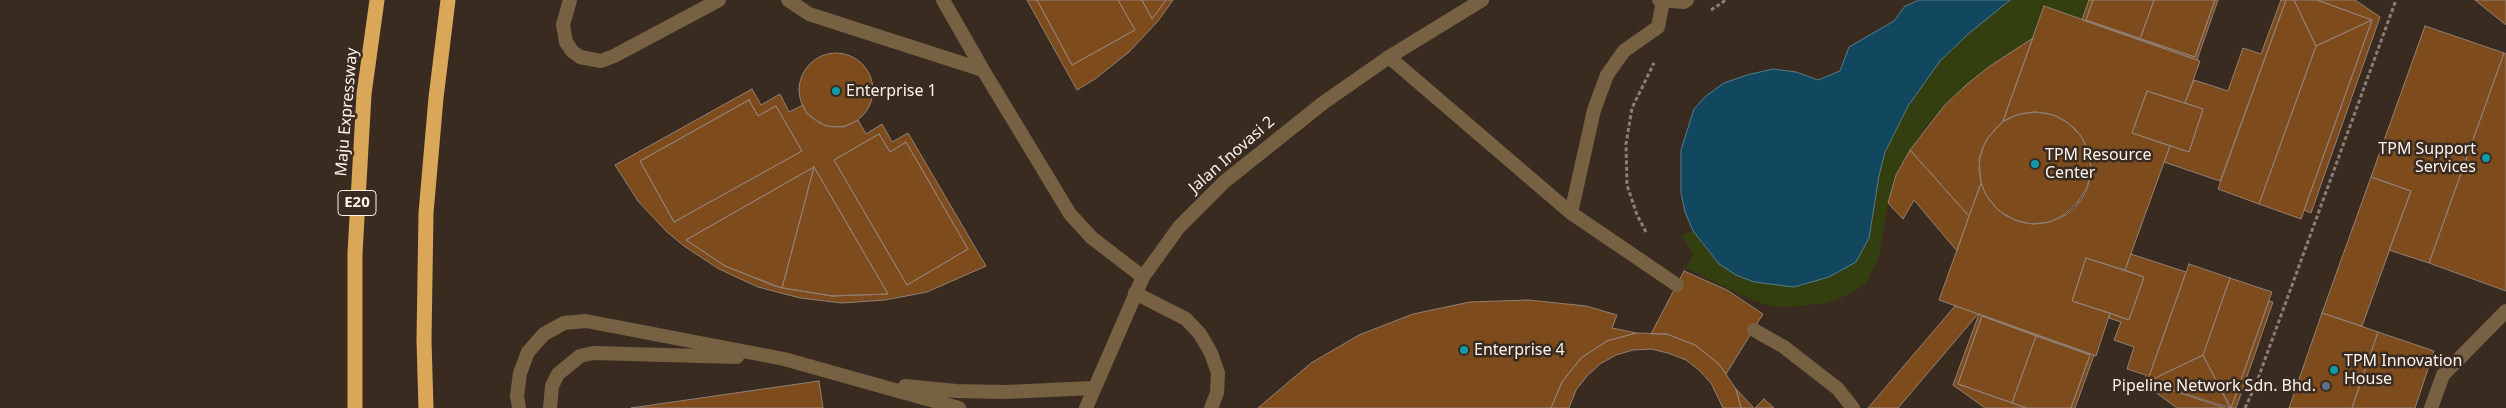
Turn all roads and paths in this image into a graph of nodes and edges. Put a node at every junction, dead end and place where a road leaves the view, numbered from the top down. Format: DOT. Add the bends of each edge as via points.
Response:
graph roads {
  1 [pos="377,0"];
  2 [pos="448,0"];
  3 [pos="570,0"];
  4 [pos="719,0"];
  5 [pos="788,0"];
  6 [pos="943,0"];
  7 [pos="1482,0"];
  8 [pos="1687,0"];
  9 [pos="1726,0"];
  10 [pos="2396,0"];
  11 [pos="1661,1"];
  12 [pos="1704,14"];
  13 [pos="1389,58"];
  14 [pos="1655,62"];
  15 [pos="983,70"];
  16 [pos="1571,212"];
  17 [pos="1649,237"];
  18 [pos="1143,277"];
  19 [pos="1677,285"];
  20 [pos="1135,293"];
  21 [pos="2506,311"];
  22 [pos="1754,330"];
  23 [pos="784,359"];
  24 [pos="860,380"];
  25 [pos="1094,388"];
  26 [pos="355,408"];
  27 [pos="426,408"];
  28 [pos="519,408"];
  29 [pos="550,408"];
  30 [pos="959,408"];
  31 [pos="1086,408"];
  32 [pos="1211,408"];
  33 [pos="1853,408"];
  34 [pos="2245,408"];
  35 [pos="2431,408"];
  1 -- 26 [label="highway, Maju Expressway / E20" via="364,94 355,243"];
  2 -- 27 [label="highway" via="426,213"];
  3 -- 4 [label="street" via="563,25 566,42 580,57 601,61"];
  5 -- 15 [label="street" via="809,14"];
  6 -- 15 [label="street"];
  7 -- 13 [label="street, Jalan Inovasi 2"];
  8 -- 11 [label="street"];
  9 -- 12 [label="path"];
  10 -- 34 [label="path"];
  11 -- 16 [label="street" via="1658,27 1624,51 1607,75 1594,110"];
  13 -- 16 [label="street"];
  13 -- 18 [label="street, Jalan Inovasi 2" via="1324,103 1224,182 1179,227"];
  14 -- 17 [label="path" via="1632,108 1626,144 1627,184 1636,216"];
  15 -- 18 [label="street" via="1075,220 1092,238"];
  16 -- 19 [label="street"];
  18 -- 20 [label="street, Jalan Inovasi 2"];
  20 -- 25 [label="street, Jalan Inovasi 2"];
  20 -- 32 [label="street" via="1186,319 1200,334 1218,374 1217,393"];
  21 -- 35 [label="street" via="2443,375"];
  22 -- 33 [label="street" via="1784,347 1838,389"];
  23 -- 24 [label="street"];
  23 -- 28 [label="street" via="586,321 564,323 544,334 528,352 520,373"];
  23 -- 29 [label="street" via="608,352 580,356 558,374 552,386"];
  24 -- 25 [label="street" via="956,391 1038,392"];
  24 -- 30 [label="street"];
  25 -- 31 [label="street, Jalan Inovasi 2"];
}
